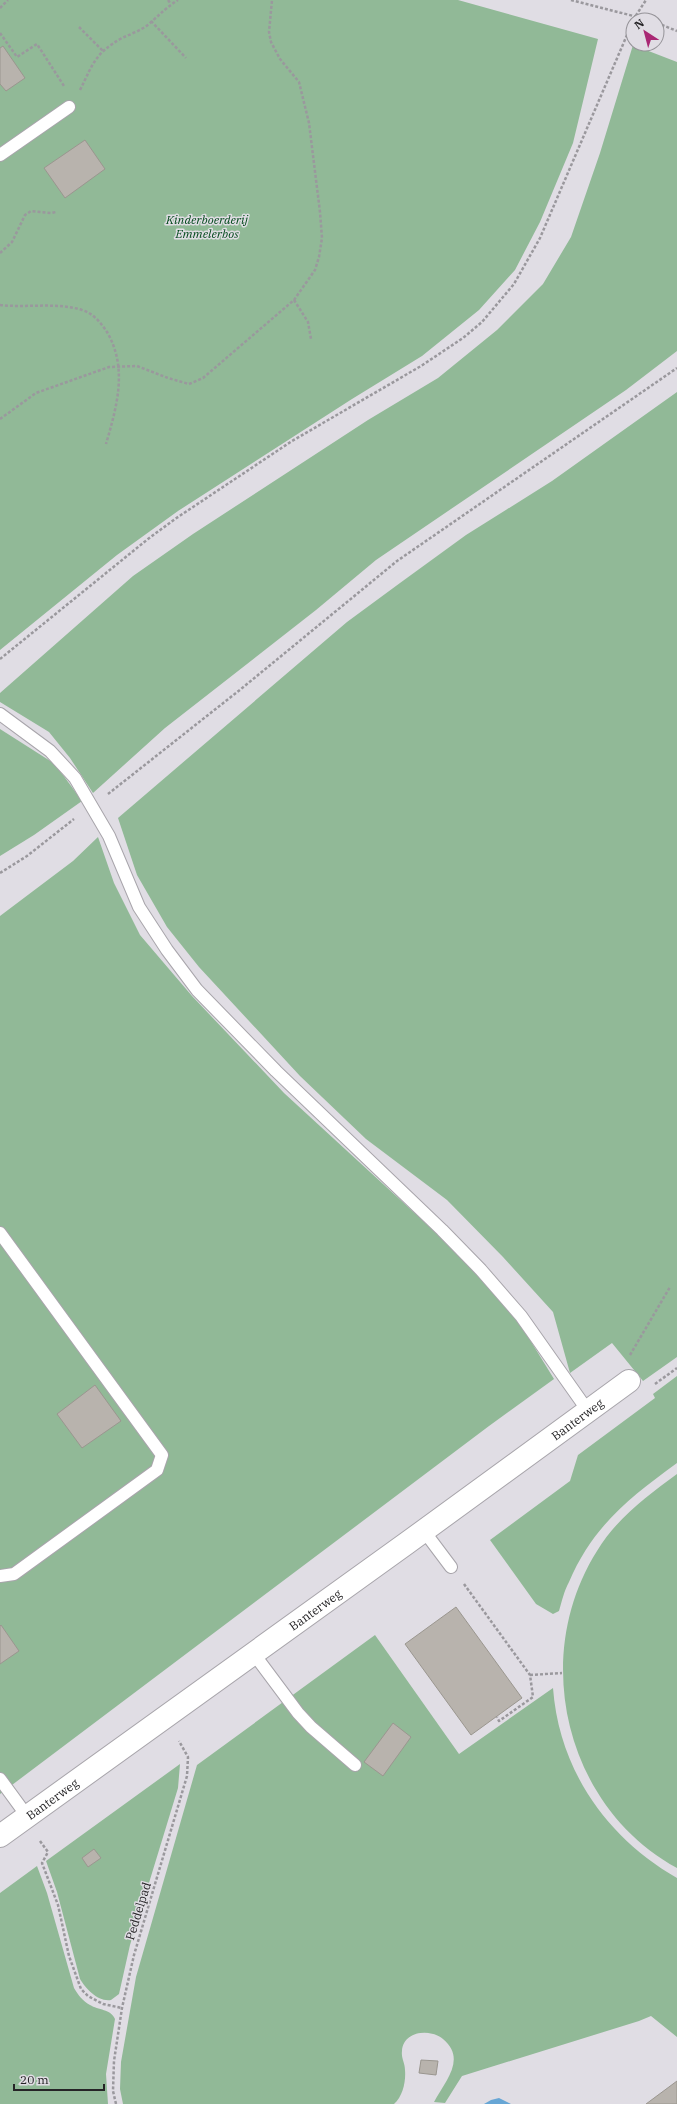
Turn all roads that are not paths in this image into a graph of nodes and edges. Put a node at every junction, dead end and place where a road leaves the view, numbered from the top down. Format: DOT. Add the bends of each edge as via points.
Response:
graph roads {
  1 [pos="72,103"];
  2 [pos="0,156"];
  3 [pos="0,714"];
  4 [pos="0,1233"];
  5 [pos="629,1381"];
  6 [pos="588,1411"];
  7 [pos="424,1531"];
  8 [pos="451,1567"];
  9 [pos="0,1576"];
  10 [pos="254,1654"];
  11 [pos="355,1765"];
  12 [pos="0,1779"];
  13 [pos="27,1816"];
  14 [pos="0,1836"];
  1 -- 2 [label="lane"];
  3 -- 6 [label="lane" via="50,751 75,778 115,850 139,907 197,990 276,1071 481,1270 521,1316"];
  4 -- 9 [label="lane" via="162,1455 157,1470 14,1574"];
  5 -- 6 [label="street, Banterweg"];
  6 -- 7 [label="street, Banterweg"];
  7 -- 8 [label="lane"];
  7 -- 10 [label="street, Banterweg"];
  10 -- 11 [label="lane" via="298,1713"];
  10 -- 13 [label="street, Banterweg"];
  12 -- 13 [label="lane"];
  13 -- 14 [label="street, Banterweg"];
}
